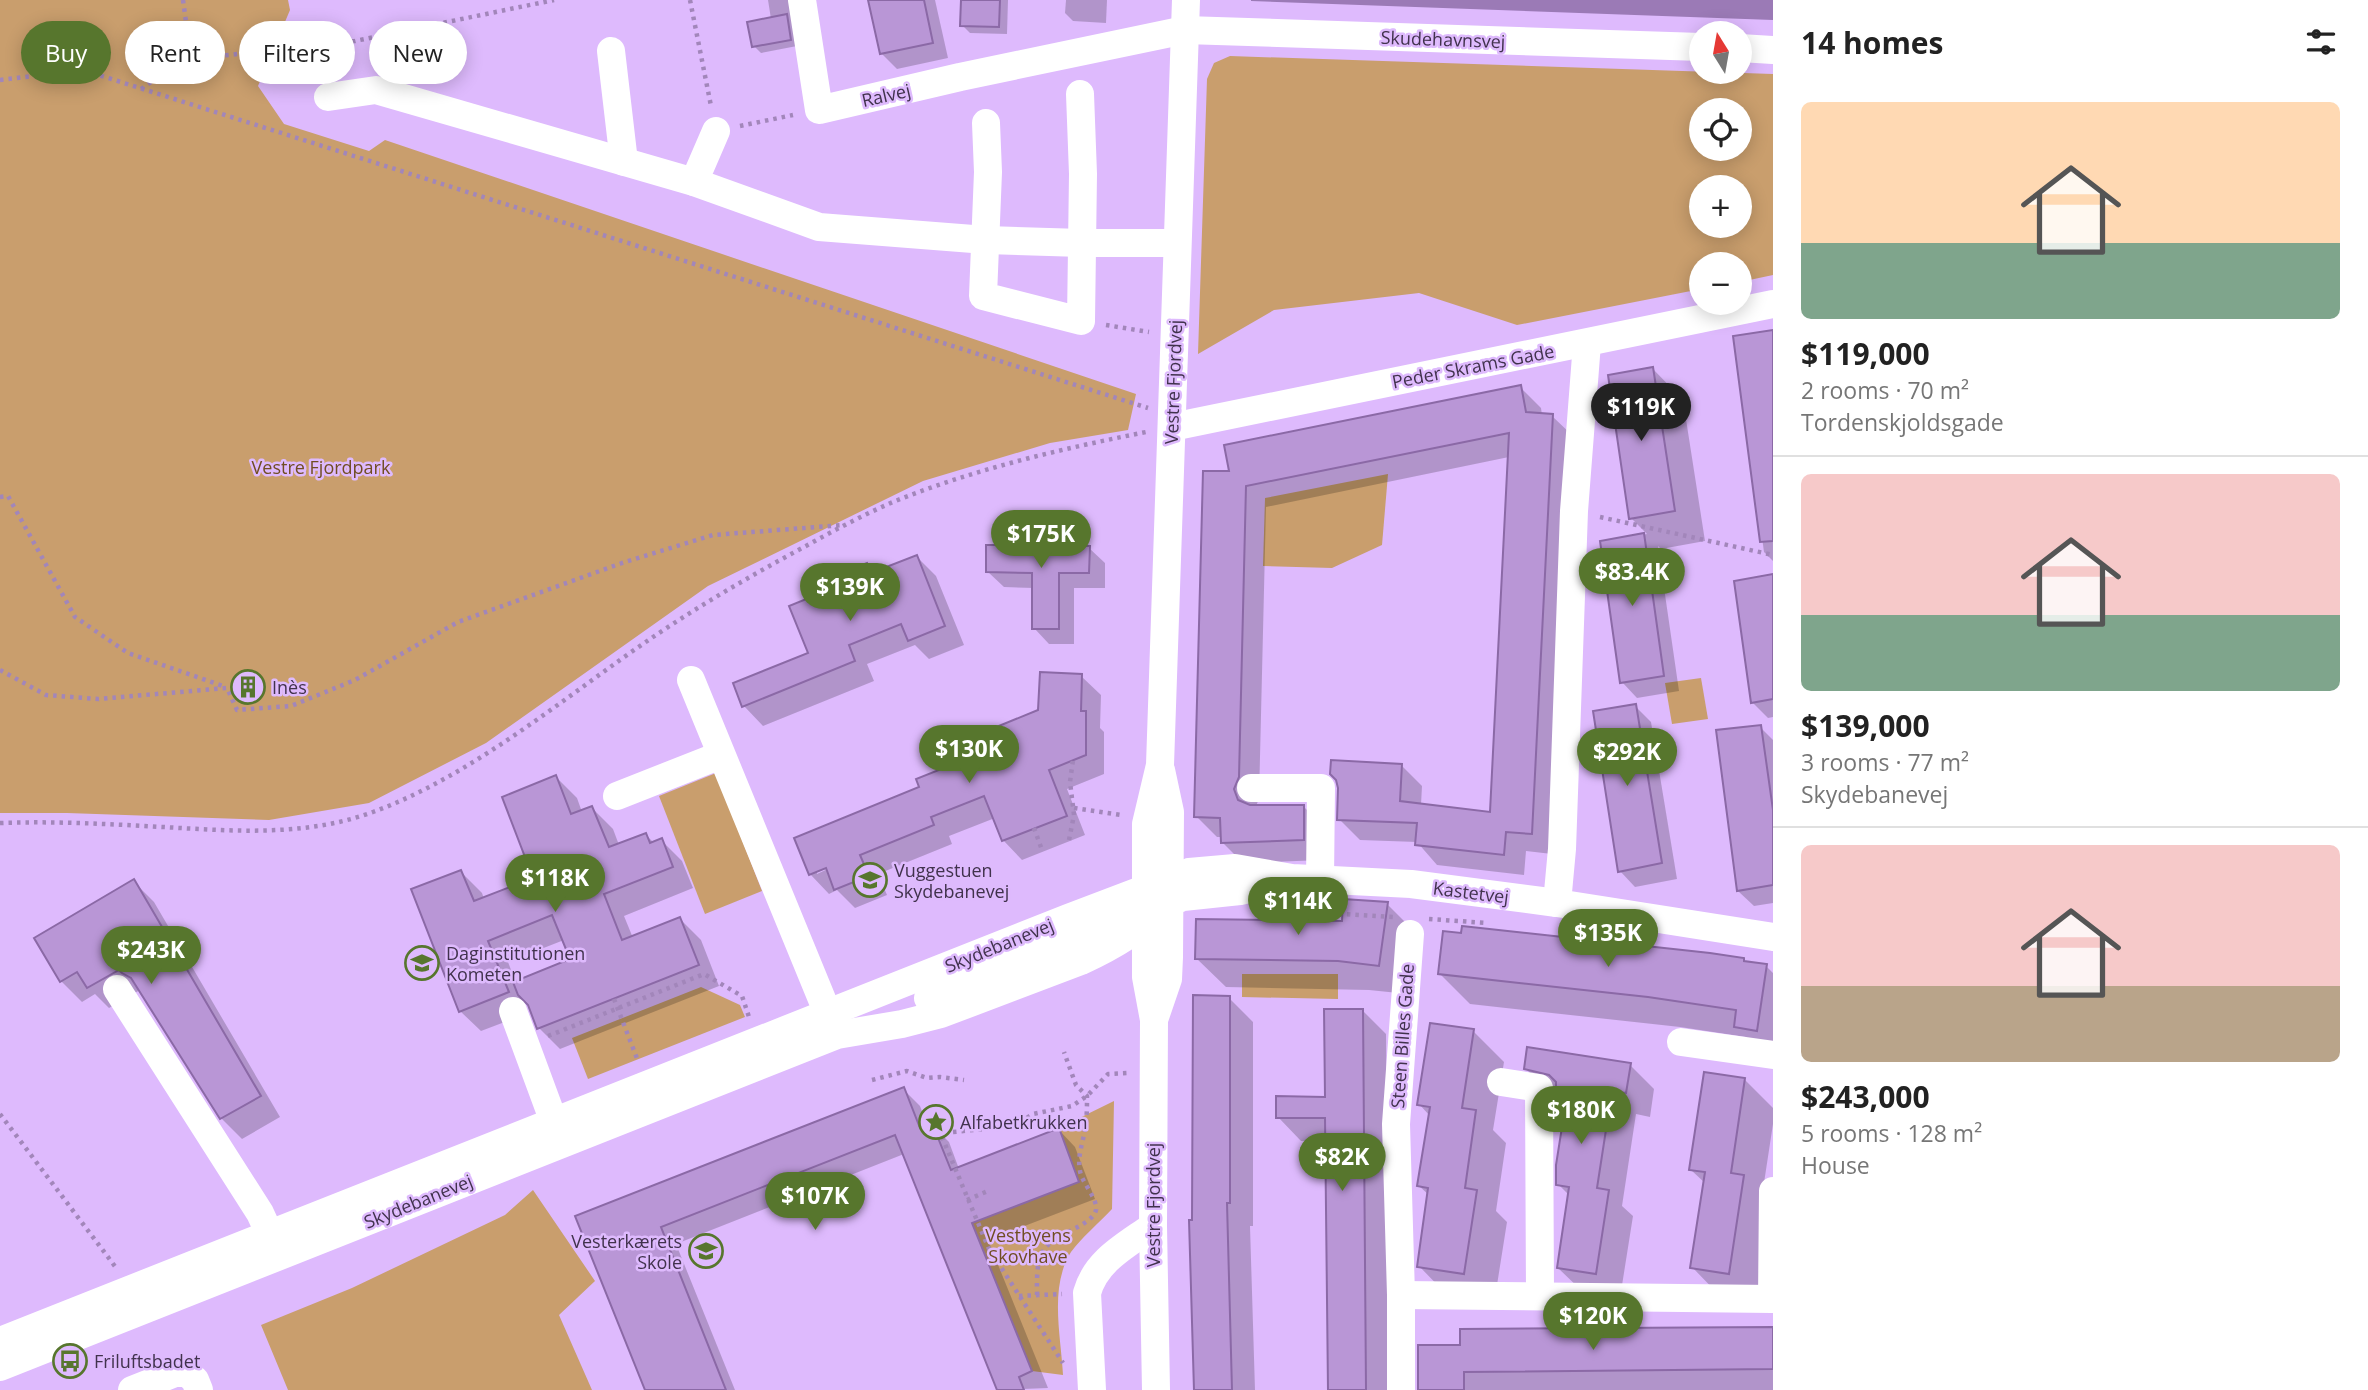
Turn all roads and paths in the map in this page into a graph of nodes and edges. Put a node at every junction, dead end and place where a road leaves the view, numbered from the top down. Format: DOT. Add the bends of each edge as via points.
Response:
graph roads {
  1 [pos="183,0"];
  2 [pos="554,0"];
  3 [pos="690,0"];
  4 [pos="802,0"];
  5 [pos="1186,0"];
  6 [pos="186,21"];
  7 [pos="1185,30"];
  8 [pos="1689,47"];
  9 [pos="1752,49"];
  10 [pos="1773,50"];
  11 [pos="611,51"];
  12 [pos="225,54"];
  13 [pos="0,80"];
  14 [pos="147,84"];
  15 [pos="140,89"];
  16 [pos="1080,94"];
  17 [pos="328,97"];
  18 [pos="819,110"];
  19 [pos="986,123"];
  20 [pos="716,131"];
  21 [pos="624,162"];
  22 [pos="694,182"];
  23 [pos="986,240"];
  24 [pos="1082,243"];
  25 [pos="1176,243"];
  26 [pos="1773,304"];
  27 [pos="1081,321"];
  28 [pos="1175,335"];
  29 [pos="1587,343"];
  30 [pos="1172,421"];
  31 [pos="0,497"];
  32 [pos="1574,511"];
  33 [pos="848,524"];
  34 [pos="1773,555"];
  35 [pos="0,670"];
  36 [pos="691,680"];
  37 [pos="227,688"];
  38 [pos="721,755"];
  39 [pos="1073,760"];
  40 [pos="1251,788"];
  41 [pos="617,796"];
  42 [pos="1074,808"];
  43 [pos="1118,815"];
  44 [pos="0,823"];
  45 [pos="1034,828"];
  46 [pos="1069,840"];
  47 [pos="1042,850"];
  48 [pos="1306,879"];
  49 [pos="1155,901"];
  50 [pos="1557,903"];
  51 [pos="1274,910"];
  52 [pos="1410,923"];
  53 [pos="1489,923"];
  54 [pos="1773,937"];
  55 [pos="117,989"];
  56 [pos="614,999"];
  57 [pos="618,1009"];
  58 [pos="513,1011"];
  59 [pos="832,1024"];
  60 [pos="758,1040"];
  61 [pos="1681,1042"];
  62 [pos="526,1045"];
  63 [pos="1064,1052"];
  64 [pos="1773,1055"];
  65 [pos="1153,1074"];
  66 [pos="872,1080"];
  67 [pos="964,1080"];
  68 [pos="1501,1082"];
  69 [pos="648,1084"];
  70 [pos="1087,1096"];
  71 [pos="0,1114"];
  72 [pos="563,1131"];
  73 [pos="953,1132"];
  74 [pos="942,1137"];
  75 [pos="988,1191"];
  76 [pos="1773,1191"];
  77 [pos="967,1200"];
  78 [pos="1153,1226"];
  79 [pos="275,1245"];
  80 [pos="118,1270"];
  81 [pos="1069,1294"];
  82 [pos="1401,1294"];
  83 [pos="1037,1295"];
  84 [pos="1540,1295"];
  85 [pos="1019,1296"];
  86 [pos="1772,1299"];
  87 [pos="0,1341"];
  88 [pos="0,1367"];
  89 [pos="1069,1372"];
  90 [pos="132,1390"];
  91 [pos="199,1390"];
  92 [pos="1092,1390"];
  93 [pos="1156,1390"];
  94 [pos="1401,1390"];
  1 -- 6 [label="path"];
  2 -- 12 [label="path" via="355,41"];
  3 -- 20 [label="path"];
  4 -- 18 [label="street"];
  5 -- 7 [label="street, Vestre Fjordvej"];
  7 -- 8 [label="street, Skudehavnsvej"];
  7 -- 18 [label="street, Ralvej"];
  7 -- 25 [label="street, Vestre Fjordvej"];
  9 -- 10 [label="street"];
  11 -- 21 [label="street"];
  13 -- 15 [label="path" via="83,71"];
  14 -- 15 [label="path"];
  15 -- 30 [label="path"];
  16 -- 24 [label="street"];
  17 -- 21 [label="street" via="376,90"];
  18 -- 20 [label="path"];
  19 -- 23 [label="street"];
  20 -- 22 [label="street"];
  21 -- 22 [label="street"];
  22 -- 23 [label="street" via="819,227"];
  23 -- 24 [label="street"];
  23 -- 27 [label="street" via="983,296"];
  24 -- 25 [label="street"];
  24 -- 27 [label="street"];
  25 -- 28 [label="street, Vestre Fjordvej"];
  26 -- 29 [label="street, Peder Skrams Gade"];
  27 -- 28 [label="path"];
  28 -- 30 [label="street, Vestre Fjordvej"];
  29 -- 30 [label="street, Peder Skrams Gade"];
  29 -- 32 [label="street"];
  30 -- 33 [label="path" via="973,475 893,502"];
  30 -- 49 [label="street, Vestre Fjordvej" via="1160,765 1170,812"];
  31 -- 37 [label="path" via="8,496 75,617 128,653"];
  32 -- 34 [label="path"];
  32 -- 50 [label="street"];
  33 -- 37 [label="path" via="713,535 622,562 458,622 355,680 291,706 237,710"];
  33 -- 44 [label="path" via="739,581 487,752 424,790 372,813 319,826 259,832"];
  35 -- 37 [label="path" via="46,695 98,699"];
  36 -- 38 [label="street"];
  38 -- 41 [label="street"];
  38 -- 59 [label="street"];
  39 -- 42 [label="path"];
  40 -- 48 [label="street" via="1321,788"];
  42 -- 43 [label="path"];
  42 -- 46 [label="path"];
  45 -- 47 [label="path"];
  48 -- 49 [label="street, Kastetvej"];
  48 -- 50 [label="street, Kastetvej" via="1411,884"];
  49 -- 59 [label="street, Skydebanevej"];
  49 -- 59 [label="street, Skydebanevej" via="1101,952 941,1014 902,1024"];
  49 -- 65 [label="street, Vestre Fjordvej" via="1146,977 1154,1020"];
  50 -- 54 [label="street, Kastetvej"];
  51 -- 52 [label="path"];
  52 -- 53 [label="path"];
  52 -- 82 [label="street, Steen Billes Gade" via="1396,1124"];
  55 -- 79 [label="street" via="260,1213"];
  56 -- 57 [label="path"];
  57 -- 60 [label="path" via="704,974 742,996"];
  57 -- 62 [label="path"];
  57 -- 69 [label="path"];
  58 -- 62 [label="street"];
  59 -- 60 [label="street, Skydebanevej"];
  59 -- 72 [label="street, Skydebanevej"];
  60 -- 69 [label="street, Skydebanevej"];
  61 -- 64 [label="street"];
  62 -- 72 [label="street"];
  63 -- 70 [label="path" via="1076,1086"];
  65 -- 70 [label="path" via="1108,1074"];
  65 -- 78 [label="street, Vestre Fjordvej"];
  66 -- 67 [label="path" via="907,1072"];
  68 -- 84 [label="street" via="1539,1088"];
  69 -- 72 [label="street, Skydebanevej"];
  70 -- 73 [label="path" via="1072,1106 1033,1114 1014,1126"];
  70 -- 83 [label="path" via="1078,1162 1096,1212 1042,1253"];
  71 -- 80 [label="path"];
  72 -- 79 [label="street, Skydebanevej"];
  74 -- 77 [label="path"];
  75 -- 77 [label="path"];
  76 -- 86 [label="street"];
  77 -- 85 [label="path" via="989,1249"];
  78 -- 92 [label="street" via="1106,1261 1090,1280"];
  78 -- 93 [label="street, Vestre Fjordvej"];
  79 -- 87 [label="street, Skydebanevej"];
  79 -- 88 [label="street, Skydebanevej"];
  81 -- 83 [label="path"];
  82 -- 84 [label="street"];
  82 -- 94 [label="street, Steen Billes Gade"];
  83 -- 85 [label="path"];
  84 -- 86 [label="street"];
  85 -- 89 [label="path"];
  90 -- 91 [label="street" via="175,1373 187,1373"];
}
